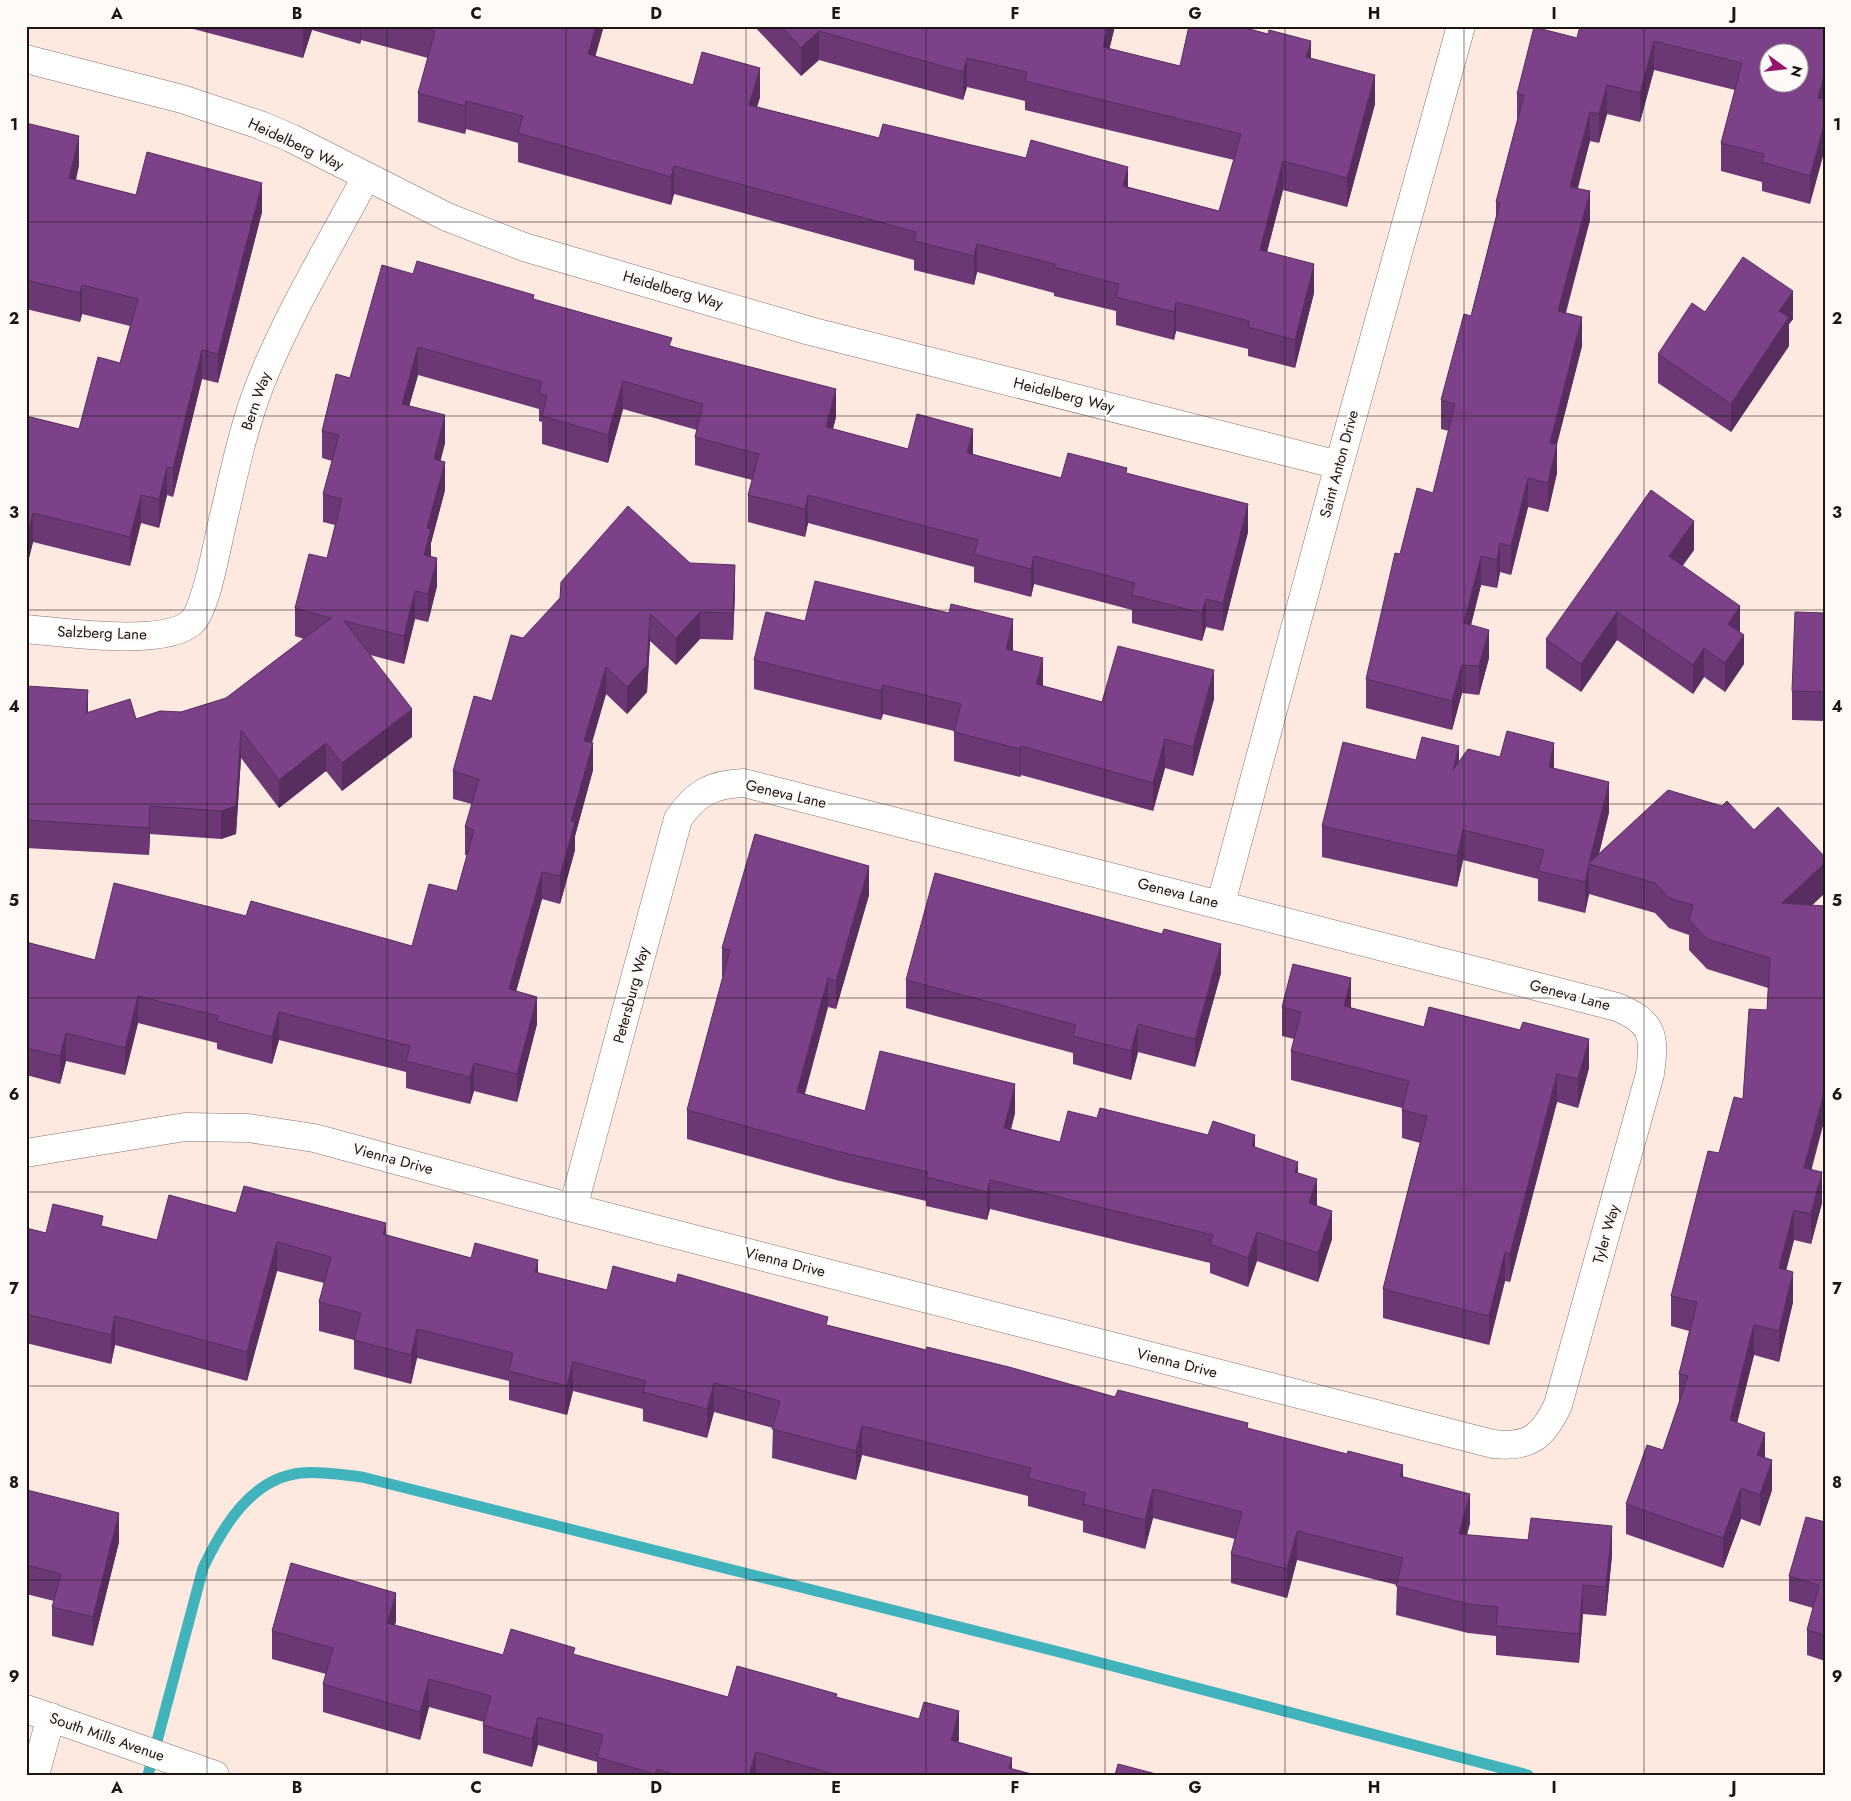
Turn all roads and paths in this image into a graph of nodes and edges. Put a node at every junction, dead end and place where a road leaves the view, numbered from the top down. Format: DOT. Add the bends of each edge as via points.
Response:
graph roads {
  1 [pos="1456,28"];
  2 [pos="26,59"];
  3 [pos="366,178"];
  4 [pos="1339,465"];
  5 [pos="26,629"];
  6 [pos="177,631"];
  7 [pos="704,791"];
  8 [pos="1221,904"];
  9 [pos="1647,1025"];
  10 [pos="26,1152"];
  11 [pos="573,1208"];
  12 [pos="1537,1437"];
  13 [pos="39,1713"];
  14 [pos="35,1775"];
  15 [pos="215,1775"];
  1 -- 4 [label="street, Saint Anton Drive"];
  2 -- 3 [label="street, Heidelberg Way" via="182,99 251,122 291,138"];
  3 -- 4 [label="street, Heidelberg Way" via="447,217 564,259 810,330"];
  3 -- 6 [label="street, Bern Way" via="278,343 261,382 249,416 203,599 192,622"];
  4 -- 8 [label="street, Saint Anton Drive"];
  5 -- 6 [label="street, Salzberg Lane" via="115,636"];
  7 -- 8 [label="street, Geneva Lane" via="728,783 744,783"];
  7 -- 11 [label="street, Petersburg Way" via="691,800 678,819"];
  8 -- 9 [label="street, Geneva Lane" via="1617,1007 1636,1015"];
  9 -- 12 [label="street, Tyler Way" via="1653,1038 1650,1074 1558,1405 1550,1423"];
  10 -- 11 [label="street, Vienna Drive" via="185,1127 248,1128 314,1138"];
  11 -- 12 [label="street, Vienna Drive" via="1493,1444 1523,1444"];
  13 -- 14 [label="street"];
  13 -- 15 [label="street, South Mills Avenue"];
}
